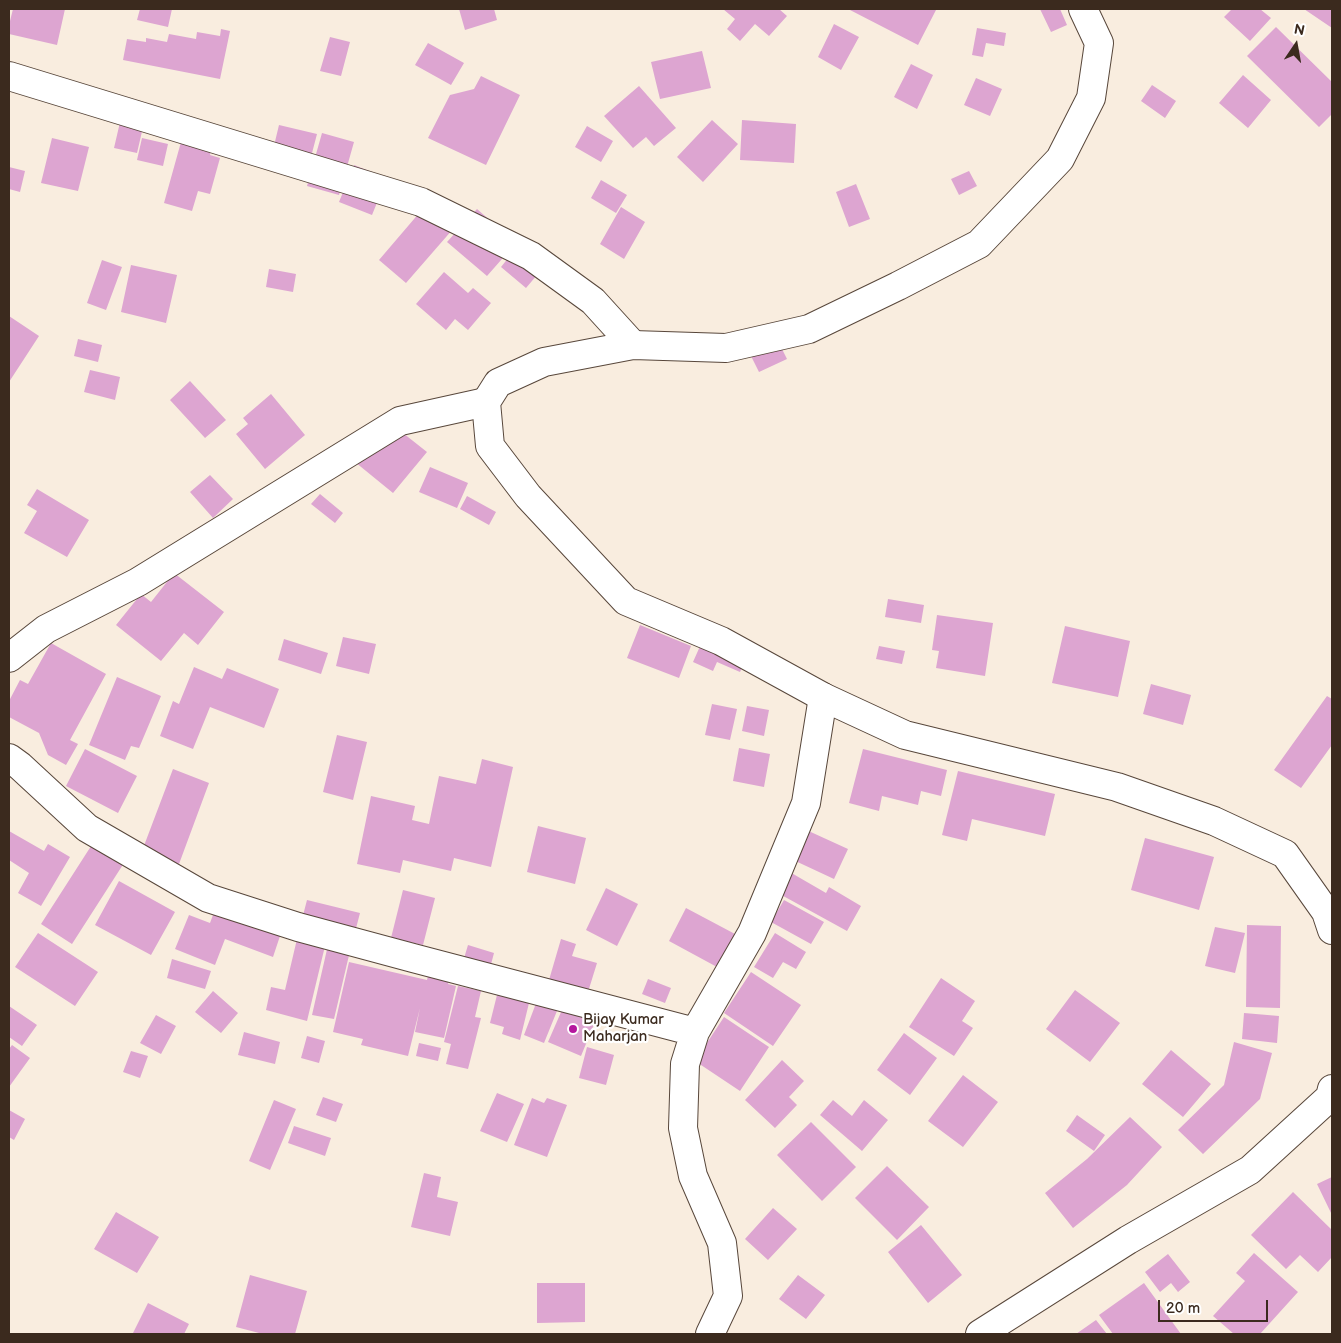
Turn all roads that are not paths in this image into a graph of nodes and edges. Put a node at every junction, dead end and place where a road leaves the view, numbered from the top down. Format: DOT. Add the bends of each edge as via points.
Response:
graph roads {
  1 [pos="1083,9"];
  2 [pos="9,76"];
  3 [pos="632,346"];
  4 [pos="486,402"];
  5 [pos="9,658"];
  6 [pos="824,698"];
  7 [pos="9,758"];
  8 [pos="1332,930"];
  9 [pos="694,1032"];
  10 [pos="1332,1095"];
  11 [pos="710,1334"];
  12 [pos="980,1334"];
  1 -- 3 [label="main road" via="1099,43 1091,98 1060,159 980,244 809,329 726,348"];
  2 -- 3 [label="main road" via="421,202 531,256 593,302"];
  3 -- 4 [label="main road" via="544,362 498,383"];
  4 -- 5 [label="main road" via="400,421 138,582 46,629"];
  4 -- 6 [label="main road" via="490,446 528,496 626,601 721,641"];
  6 -- 8 [label="main road" via="905,735 1117,788 1214,821 1285,854 1326,912"];
  6 -- 9 [label="main road" via="806,803 752,932"];
  7 -- 9 [label="main road" via="87,828 208,898 298,927"];
  9 -- 11 [label="main road" via="685,1064 683,1128 693,1176 722,1243 728,1296"];
  10 -- 12 [label="main road" via="1250,1170 1128,1240"];
}
